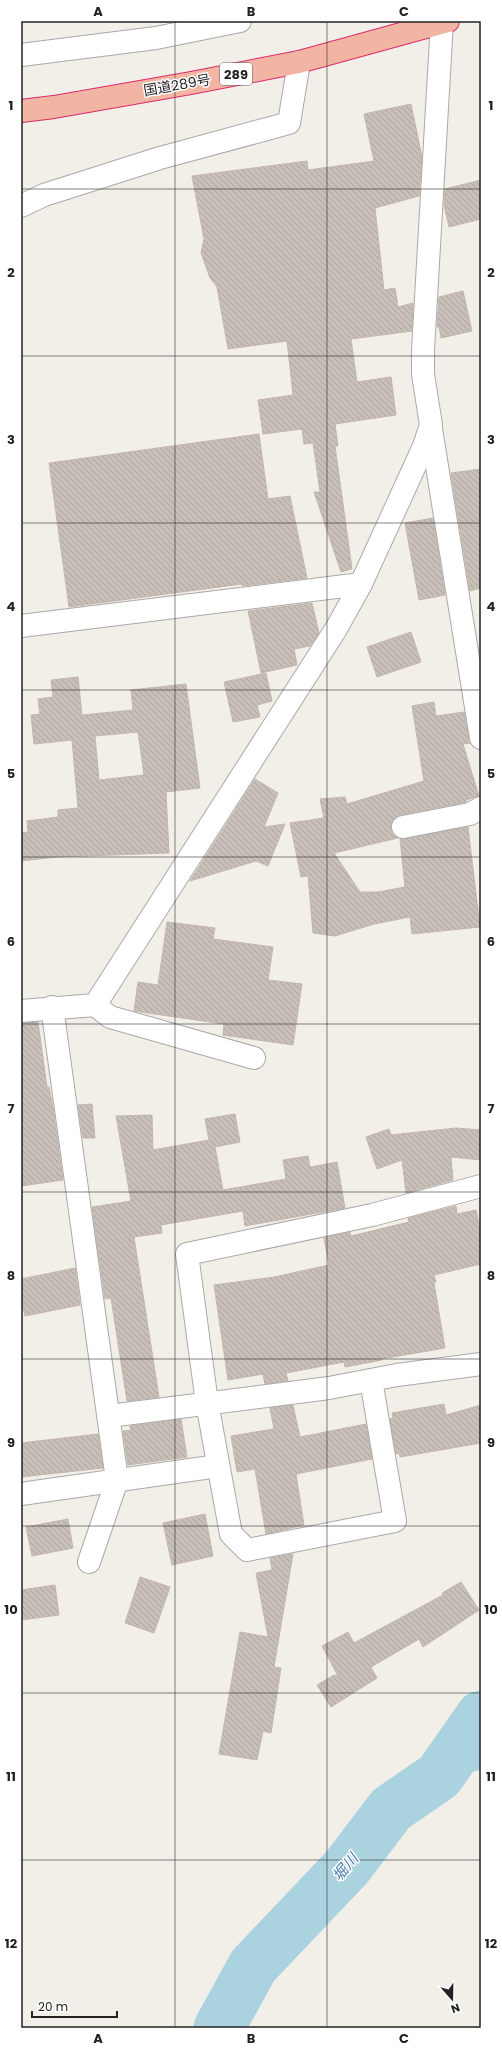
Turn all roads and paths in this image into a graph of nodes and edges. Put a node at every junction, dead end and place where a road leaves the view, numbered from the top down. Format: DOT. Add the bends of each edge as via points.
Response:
graph roads {
  1 [pos="240,21"];
  2 [pos="444,22"];
  3 [pos="192,26"];
  4 [pos="21,55"];
  5 [pos="299,62"];
  6 [pos="21,111"];
  7 [pos="21,206"];
  8 [pos="430,425"];
  9 [pos="361,584"];
  10 [pos="21,626"];
  11 [pos="481,738"];
  12 [pos="481,808"];
  13 [pos="403,827"];
  14 [pos="95,1005"];
  15 [pos="52,1007"];
  16 [pos="21,1011"];
  17 [pos="254,1058"];
  18 [pos="481,1186"];
  19 [pos="481,1364"];
  20 [pos="370,1380"];
  21 [pos="206,1403"];
  22 [pos="109,1416"];
  23 [pos="218,1466"];
  24 [pos="117,1480"];
  25 [pos="21,1494"];
  26 [pos="89,1562"];
  1 -- 3 [label="street"];
  2 -- 5 [label="highway, 国道289号 / 289"];
  2 -- 8 [label="street" via="422,350"];
  3 -- 4 [label="street" via="156,38"];
  5 -- 6 [label="highway, 国道289号 / 289"];
  5 -- 7 [label="street" via="289,123 160,158 44,195"];
  8 -- 9 [label="street" via="424,446"];
  8 -- 11 [label="street"];
  9 -- 10 [label="street"];
  9 -- 14 [label="street" via="336,629"];
  12 -- 13 [label="street" via="470,814"];
  14 -- 15 [label="street"];
  14 -- 17 [label="street" via="110,1017"];
  15 -- 16 [label="street"];
  15 -- 22 [label="street"];
  18 -- 21 [label="street" via="372,1215 187,1254"];
  19 -- 20 [label="street"];
  20 -- 21 [label="street" via="329,1388"];
  20 -- 23 [label="street" via="395,1521 246,1550 231,1534"];
  21 -- 22 [label="street"];
  21 -- 23 [label="street"];
  22 -- 24 [label="street"];
  23 -- 24 [label="street"];
  24 -- 25 [label="street"];
  24 -- 26 [label="street"];
}
